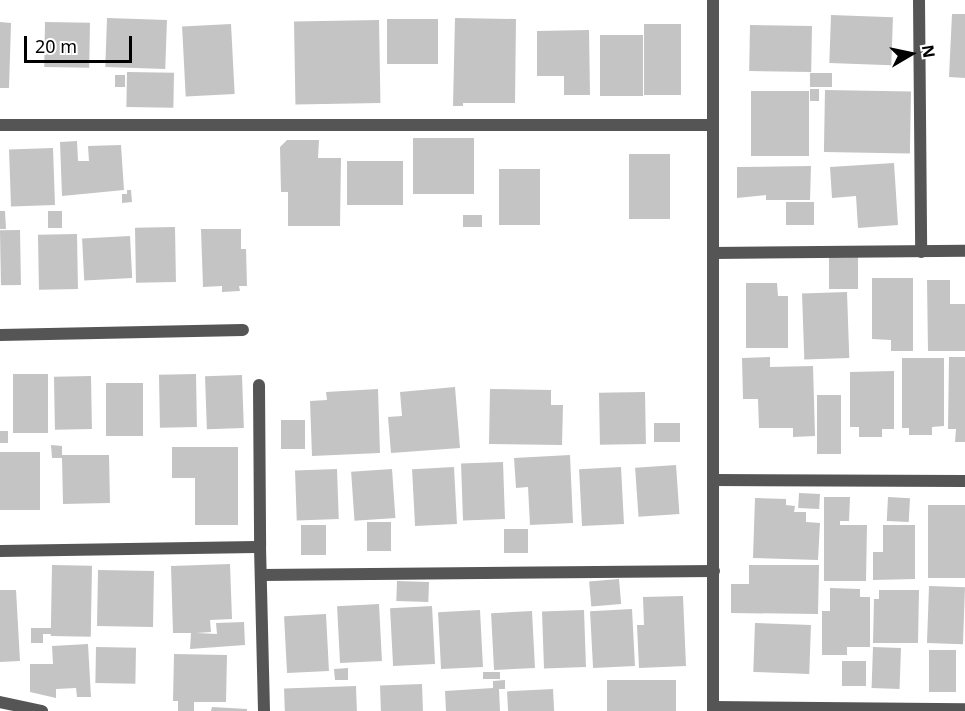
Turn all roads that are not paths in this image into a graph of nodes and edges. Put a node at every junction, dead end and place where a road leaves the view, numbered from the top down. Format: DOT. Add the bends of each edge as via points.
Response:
graph roads {
  1 [pos="713,0"];
  2 [pos="919,0"];
  3 [pos="0,125"];
  4 [pos="712,125"];
  5 [pos="965,251"];
  6 [pos="921,252"];
  7 [pos="713,253"];
  8 [pos="243,330"];
  9 [pos="0,335"];
  10 [pos="259,385"];
  11 [pos="713,480"];
  12 [pos="965,481"];
  13 [pos="260,547"];
  14 [pos="0,551"];
  15 [pos="714,571"];
  16 [pos="261,575"];
  17 [pos="0,702"];
  18 [pos="713,709"];
  19 [pos="965,709"];
  20 [pos="42,711"];
  21 [pos="264,711"];
  1 -- 4 [label="street"];
  2 -- 6 [label="street"];
  3 -- 4 [label="street"];
  4 -- 7 [label="street"];
  5 -- 6 [label="street"];
  6 -- 7 [label="street"];
  7 -- 11 [label="street"];
  8 -- 9 [label="street"];
  10 -- 13 [label="street"];
  11 -- 12 [label="street"];
  11 -- 15 [label="street"];
  13 -- 14 [label="street"];
  13 -- 16 [label="street"];
  15 -- 16 [label="street"];
  15 -- 18 [label="street"];
  16 -- 21 [label="street"];
  17 -- 20 [label="street"];
  18 -- 19 [label="street"];
}
